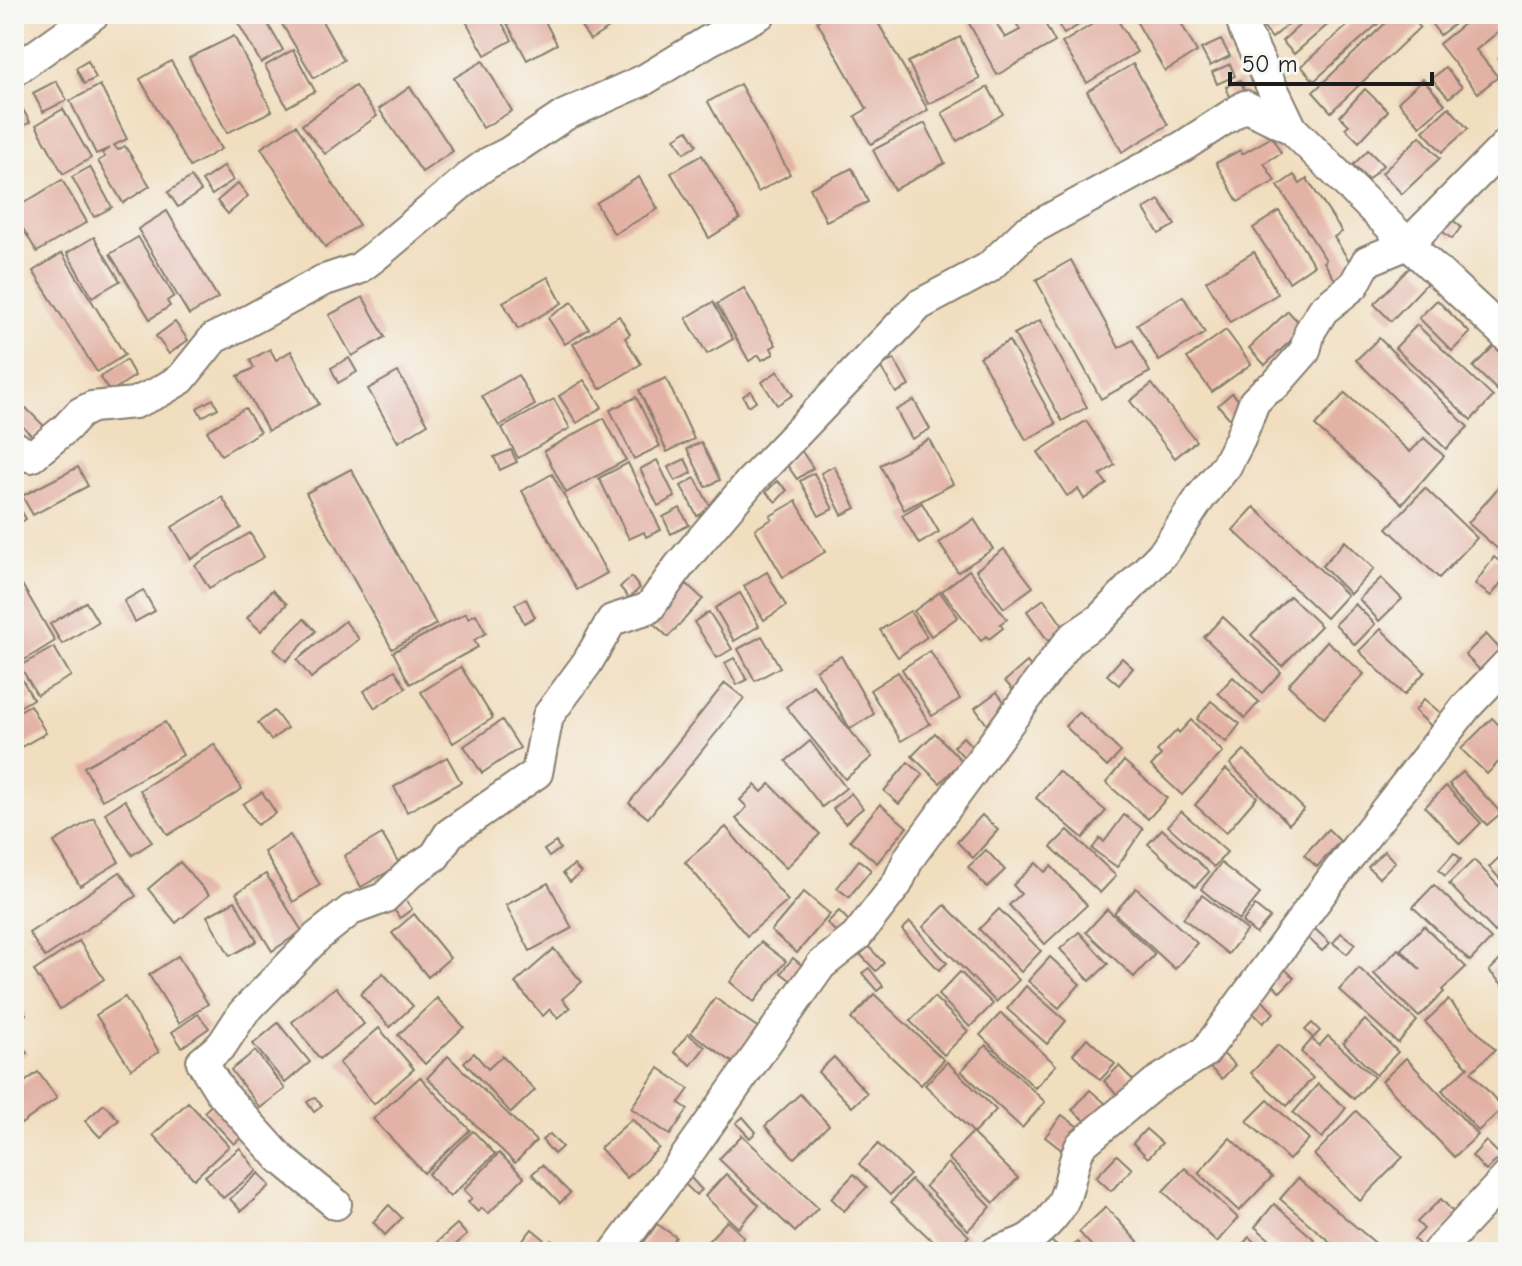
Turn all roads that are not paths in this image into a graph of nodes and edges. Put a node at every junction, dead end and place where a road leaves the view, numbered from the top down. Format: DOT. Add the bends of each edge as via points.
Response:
graph roads {
  1 [pos="94,14"];
  2 [pos="760,14"];
  3 [pos="1240,14"];
  4 [pos="14,71"];
  5 [pos="1292,129"];
  6 [pos="1508,143"];
  7 [pos="1408,244"];
  8 [pos="1508,337"];
  9 [pos="14,446"];
  10 [pos="1508,663"];
  11 [pos="1508,1176"];
  12 [pos="336,1204"];
  13 [pos="615,1252"];
  14 [pos="996,1252"];
  15 [pos="1437,1252"];
  1 -- 4 [label="street"];
  2 -- 9 [label="street" via="644,80 565,115 488,163 358,269 322,281 214,338 181,379 135,403 80,413 31,457"];
  3 -- 5 [label="street"];
  5 -- 7 [label="street"];
  5 -- 12 [label="street" via="1245,106 1182,147 1026,232 988,268 919,305 750,482 649,608 612,620 548,716 537,773 449,834 435,856 384,898 351,910 317,937 243,1013 222,1045 202,1062 220,1091 280,1158"];
  6 -- 7 [label="street"];
  7 -- 8 [label="street"];
  7 -- 13 [label="street" via="1367,261 1354,285 1323,310 1305,351 1254,402 1226,466 1165,551 1100,619 1072,638 949,800 897,884 856,937 821,965"];
  10 -- 14 [label="street" via="1466,707 1340,867 1205,1052 1155,1083 1081,1145 1064,1200 1049,1220 1030,1239"];
  11 -- 15 [label="street"];
}
